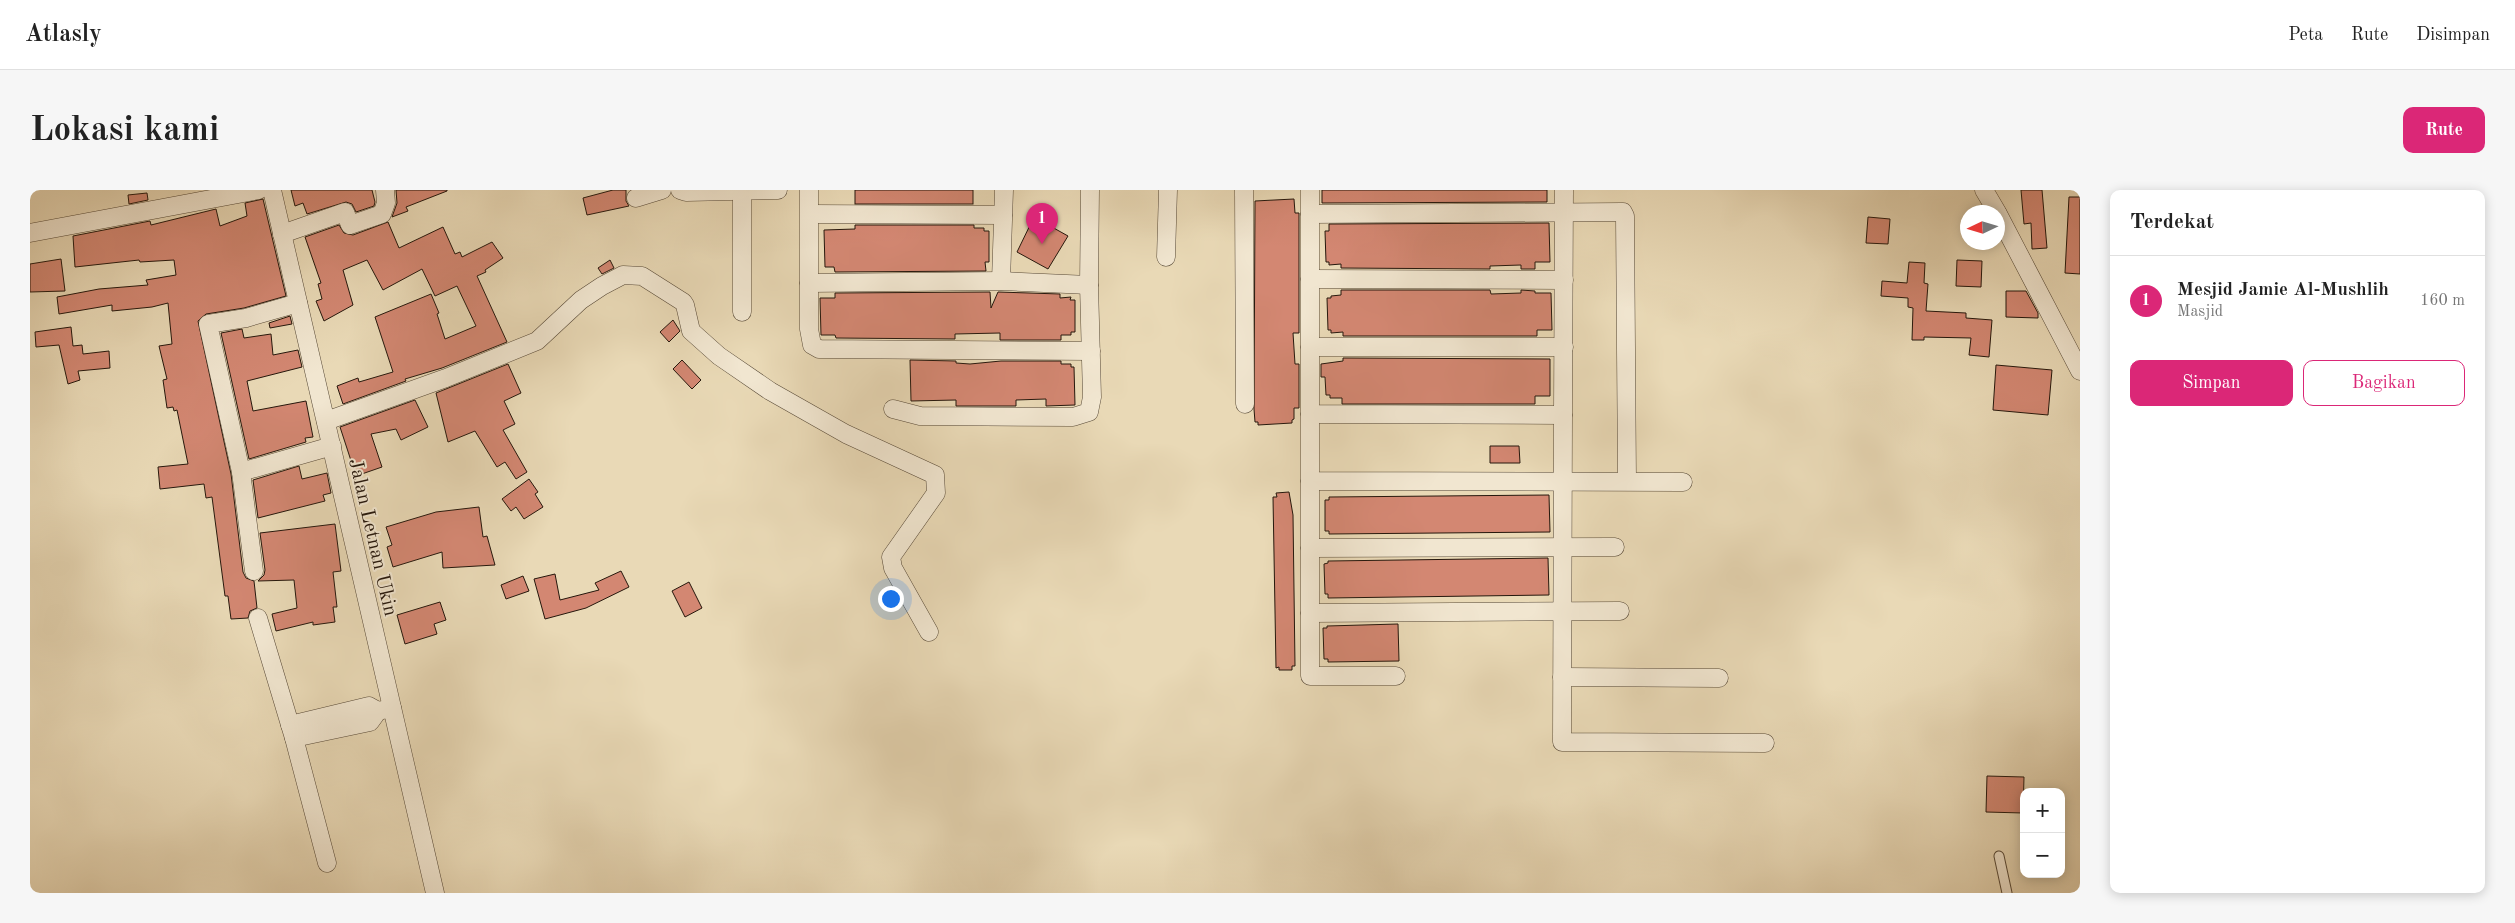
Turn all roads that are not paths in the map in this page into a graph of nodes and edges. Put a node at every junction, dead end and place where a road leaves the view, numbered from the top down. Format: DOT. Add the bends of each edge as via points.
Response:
graph roads {
  1 [pos="259,190"];
  2 [pos="272,190"];
  3 [pos="385,190"];
  4 [pos="662,190"];
  5 [pos="680,190"];
  6 [pos="742,190"];
  7 [pos="778,190"];
  8 [pos="809,190"];
  9 [pos="1004,190"];
  10 [pos="1090,190"];
  11 [pos="1168,190"];
  12 [pos="1244,190"];
  13 [pos="1310,190"];
  14 [pos="1564,190"];
  15 [pos="1984,190"];
  16 [pos="636,198"];
  17 [pos="1992,205"];
  18 [pos="1564,212"];
  19 [pos="810,214"];
  20 [pos="1310,214"];
  21 [pos="1003,215"];
  22 [pos="2005,228"];
  23 [pos="30,233"];
  24 [pos="282,234"];
  25 [pos="1166,257"];
  26 [pos="1310,279"];
  27 [pos="1564,280"];
  28 [pos="1001,281"];
  29 [pos="810,283"];
  30 [pos="1089,285"];
  31 [pos="298,303"];
  32 [pos="742,312"];
  33 [pos="1310,347"];
  34 [pos="1564,347"];
  35 [pos="1090,351"];
  36 [pos="2080,371"];
  37 [pos="1245,404"];
  38 [pos="893,409"];
  39 [pos="1310,414"];
  40 [pos="1563,415"];
  41 [pos="326,421"];
  42 [pos="332,446"];
  43 [pos="241,472"];
  44 [pos="1310,481"];
  45 [pos="1628,481"];
  46 [pos="1563,482"];
  47 [pos="1683,482"];
  48 [pos="1562,547"];
  49 [pos="1615,547"];
  50 [pos="1310,548"];
  51 [pos="254,571"];
  52 [pos="1562,611"];
  53 [pos="1620,611"];
  54 [pos="1310,613"];
  55 [pos="258,618"];
  56 [pos="929,632"];
  57 [pos="1396,676"];
  58 [pos="1562,677"];
  59 [pos="1719,678"];
  60 [pos="385,710"];
  61 [pos="292,732"];
  62 [pos="1765,743"];
  63 [pos="1999,856"];
  64 [pos="327,863"];
  65 [pos="435,893"];
  66 [pos="2007,893"];
  1 -- 23 [label="street"];
  2 -- 24 [label="street, Jalan Letnan Ukin"];
  3 -- 24 [label="street" via="386,203 382,214 350,225 345,212"];
  4 -- 16 [label="street"];
  5 -- 6 [label="street"];
  6 -- 7 [label="street"];
  6 -- 32 [label="street"];
  8 -- 19 [label="street"];
  9 -- 21 [label="street"];
  10 -- 30 [label="street"];
  11 -- 25 [label="street"];
  12 -- 37 [label="street"];
  13 -- 20 [label="street"];
  14 -- 18 [label="street"];
  15 -- 17 [label="street"];
  18 -- 20 [label="street"];
  18 -- 27 [label="street"];
  18 -- 45 [label="street" via="1619,211 1626,216"];
  19 -- 21 [label="street"];
  19 -- 29 [label="street"];
  20 -- 26 [label="street"];
  21 -- 28 [label="street"];
  22 -- 36 [label="street"];
  24 -- 31 [label="street, Jalan Letnan Ukin"];
  26 -- 27 [label="street"];
  26 -- 33 [label="street"];
  27 -- 34 [label="street"];
  28 -- 29 [label="street"];
  28 -- 30 [label="street"];
  29 -- 35 [label="street" via="809,338 819,349"];
  30 -- 35 [label="street"];
  31 -- 41 [label="street, Jalan Letnan Ukin"];
  31 -- 43 [label="street" via="246,318 208,324"];
  33 -- 34 [label="street"];
  33 -- 39 [label="street"];
  34 -- 40 [label="street"];
  35 -- 38 [label="street" via="1091,405 1089,412 1082,416 920,416"];
  39 -- 40 [label="street"];
  39 -- 44 [label="street"];
  40 -- 46 [label="street"];
  41 -- 42 [label="street, Jalan Letnan Ukin"];
  41 -- 56 [label="street" via="538,341 581,300 602,286 623,275 642,276 683,302 692,331 719,356 763,386 846,434 935,475 936,493 891,557 893,568"];
  42 -- 43 [label="street"];
  42 -- 60 [label="street, Jalan Letnan Ukin"];
  43 -- 51 [label="street"];
  44 -- 46 [label="street"];
  44 -- 50 [label="street"];
  45 -- 46 [label="street"];
  45 -- 47 [label="street"];
  46 -- 48 [label="street"];
  48 -- 49 [label="street"];
  48 -- 50 [label="street"];
  48 -- 52 [label="street"];
  50 -- 54 [label="street"];
  52 -- 53 [label="street"];
  52 -- 54 [label="street"];
  52 -- 58 [label="street"];
  54 -- 57 [label="street" via="1310,676"];
  55 -- 61 [label="street"];
  58 -- 59 [label="street"];
  58 -- 62 [label="street" via="1562,742"];
  60 -- 61 [label="street" via="370,722"];
  60 -- 65 [label="street, Jalan Letnan Ukin"];
  61 -- 64 [label="street"];
  63 -- 66 [label="lane"];
}
